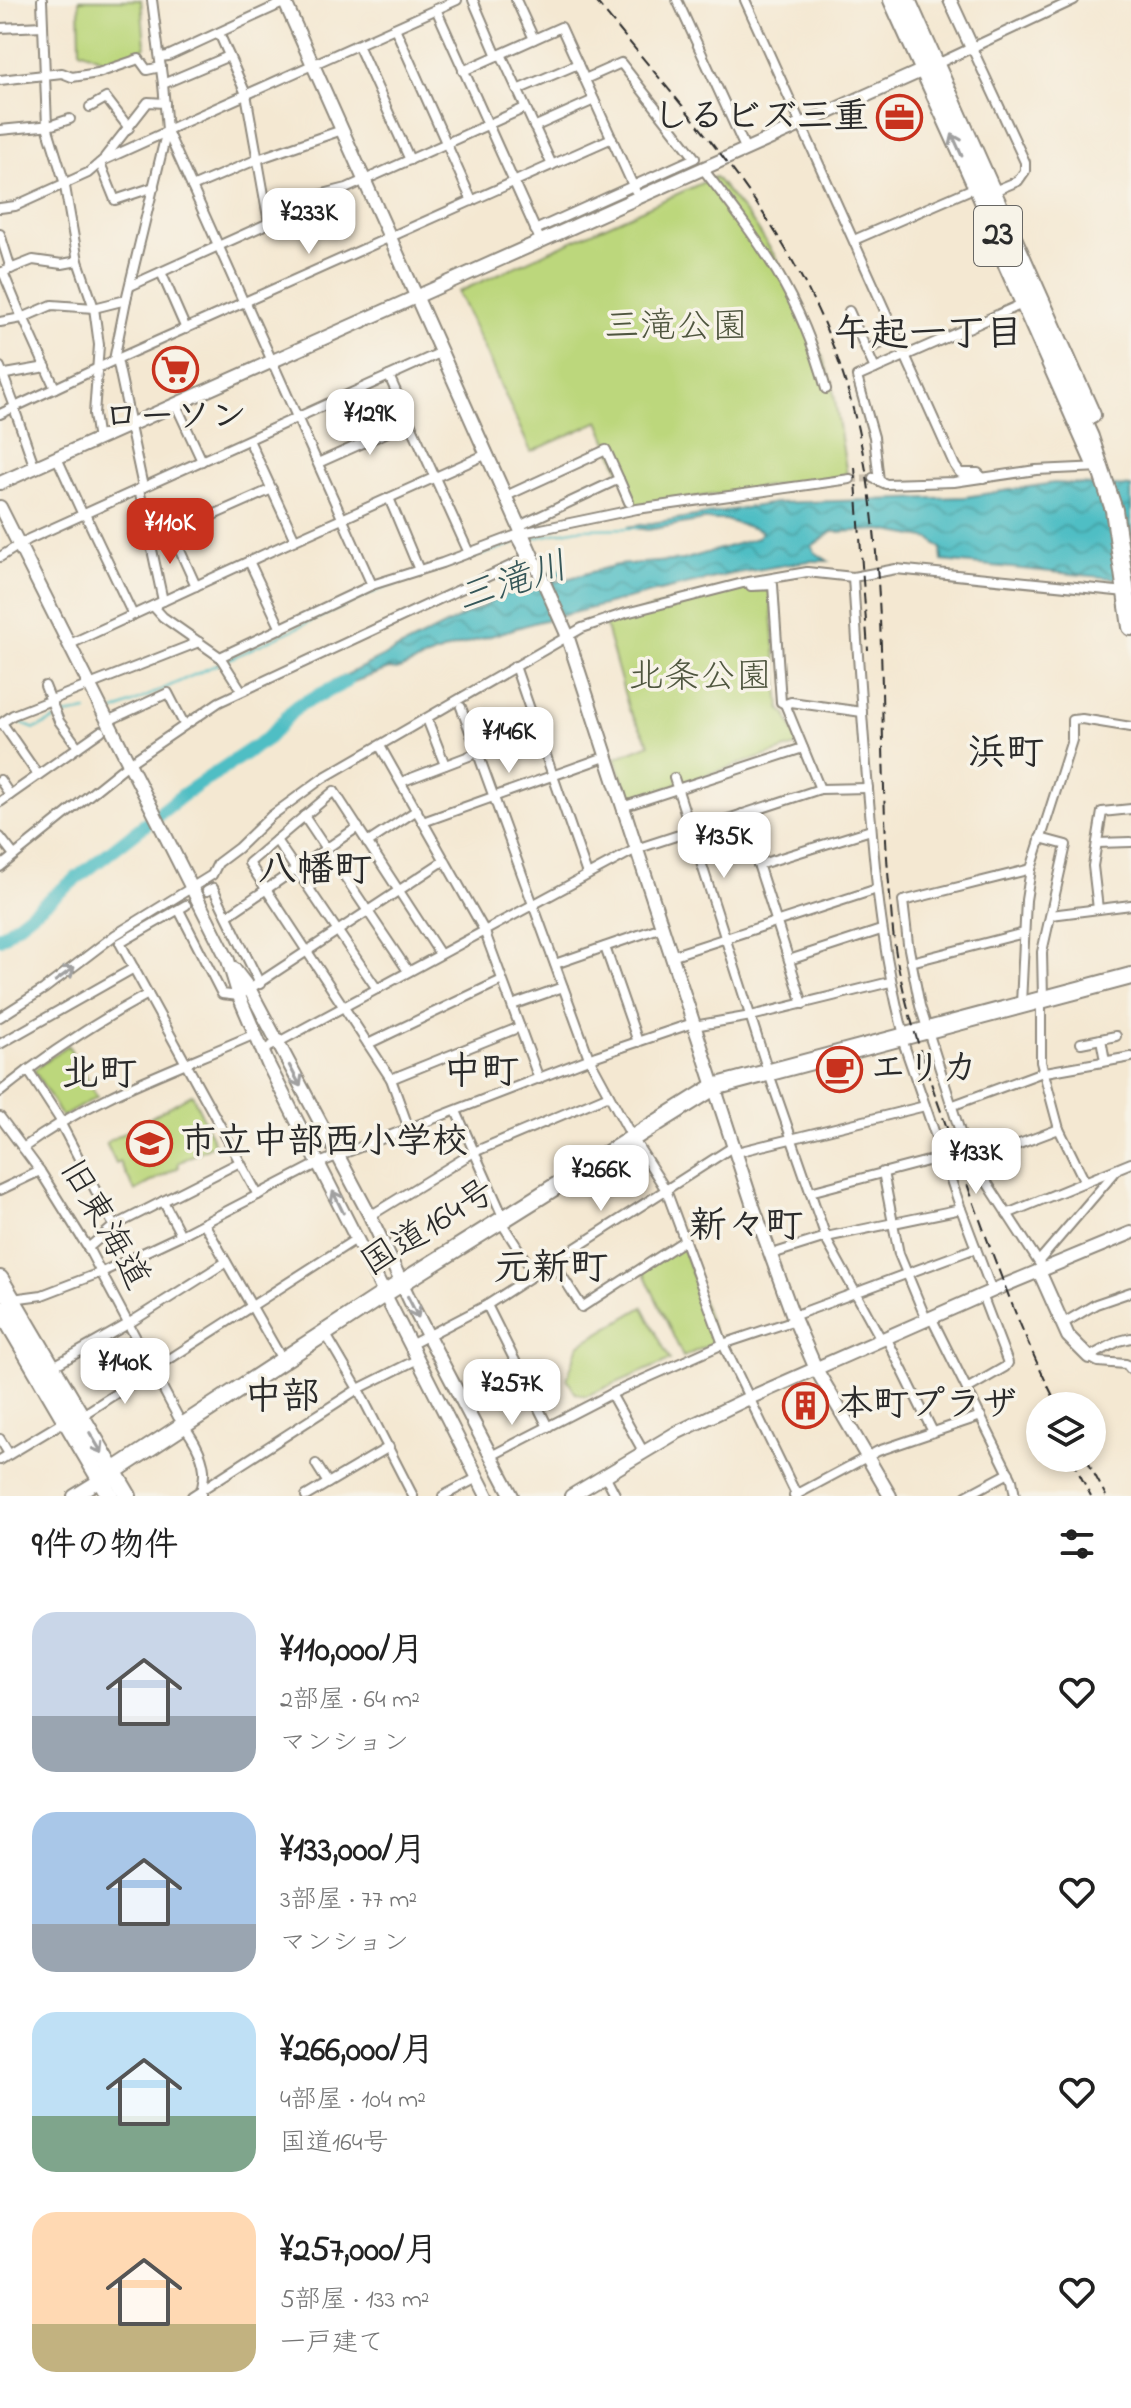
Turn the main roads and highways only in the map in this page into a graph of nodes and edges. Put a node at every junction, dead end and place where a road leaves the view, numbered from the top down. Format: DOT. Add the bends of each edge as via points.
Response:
graph roads {
  1 [pos="892,0"];
  2 [pos="907,0"];
  3 [pos="930,67"];
  4 [pos="1102,470"];
  5 [pos="1131,551"];
  6 [pos="1131,627"];
  7 [pos="1131,976"];
  8 [pos="0,1279"];
  9 [pos="4,1301"];
  10 [pos="4,1327"];
  11 [pos="72,1418"];
  12 [pos="107,1476"];
  13 [pos="110,1496"];
  14 [pos="128,1496"];
  1 -- 3 [label="highway, 23"];
  2 -- 3 [label="highway, 23"];
  4 -- 3 [label="highway, 23, one-way" via="976,187"];
  3 -- 4 [label="highway, 23" via="994,191 1101,438"];
  4 -- 5 [label="highway, 23" via="1125,515"];
  4 -- 6 [label="highway, 23" via="1114,510"];
  7 -- 12 [label="highway, 国道164号" via="714,1087"];
  8 -- 9 [label="highway"];
  9 -- 10 [label="highway"];
  9 -- 11 [label="highway" via="52,1367"];
  10 -- 11 [label="highway"];
  11 -- 12 [label="highway"];
  12 -- 13 [label="highway"];
  12 -- 14 [label="highway"];
}
